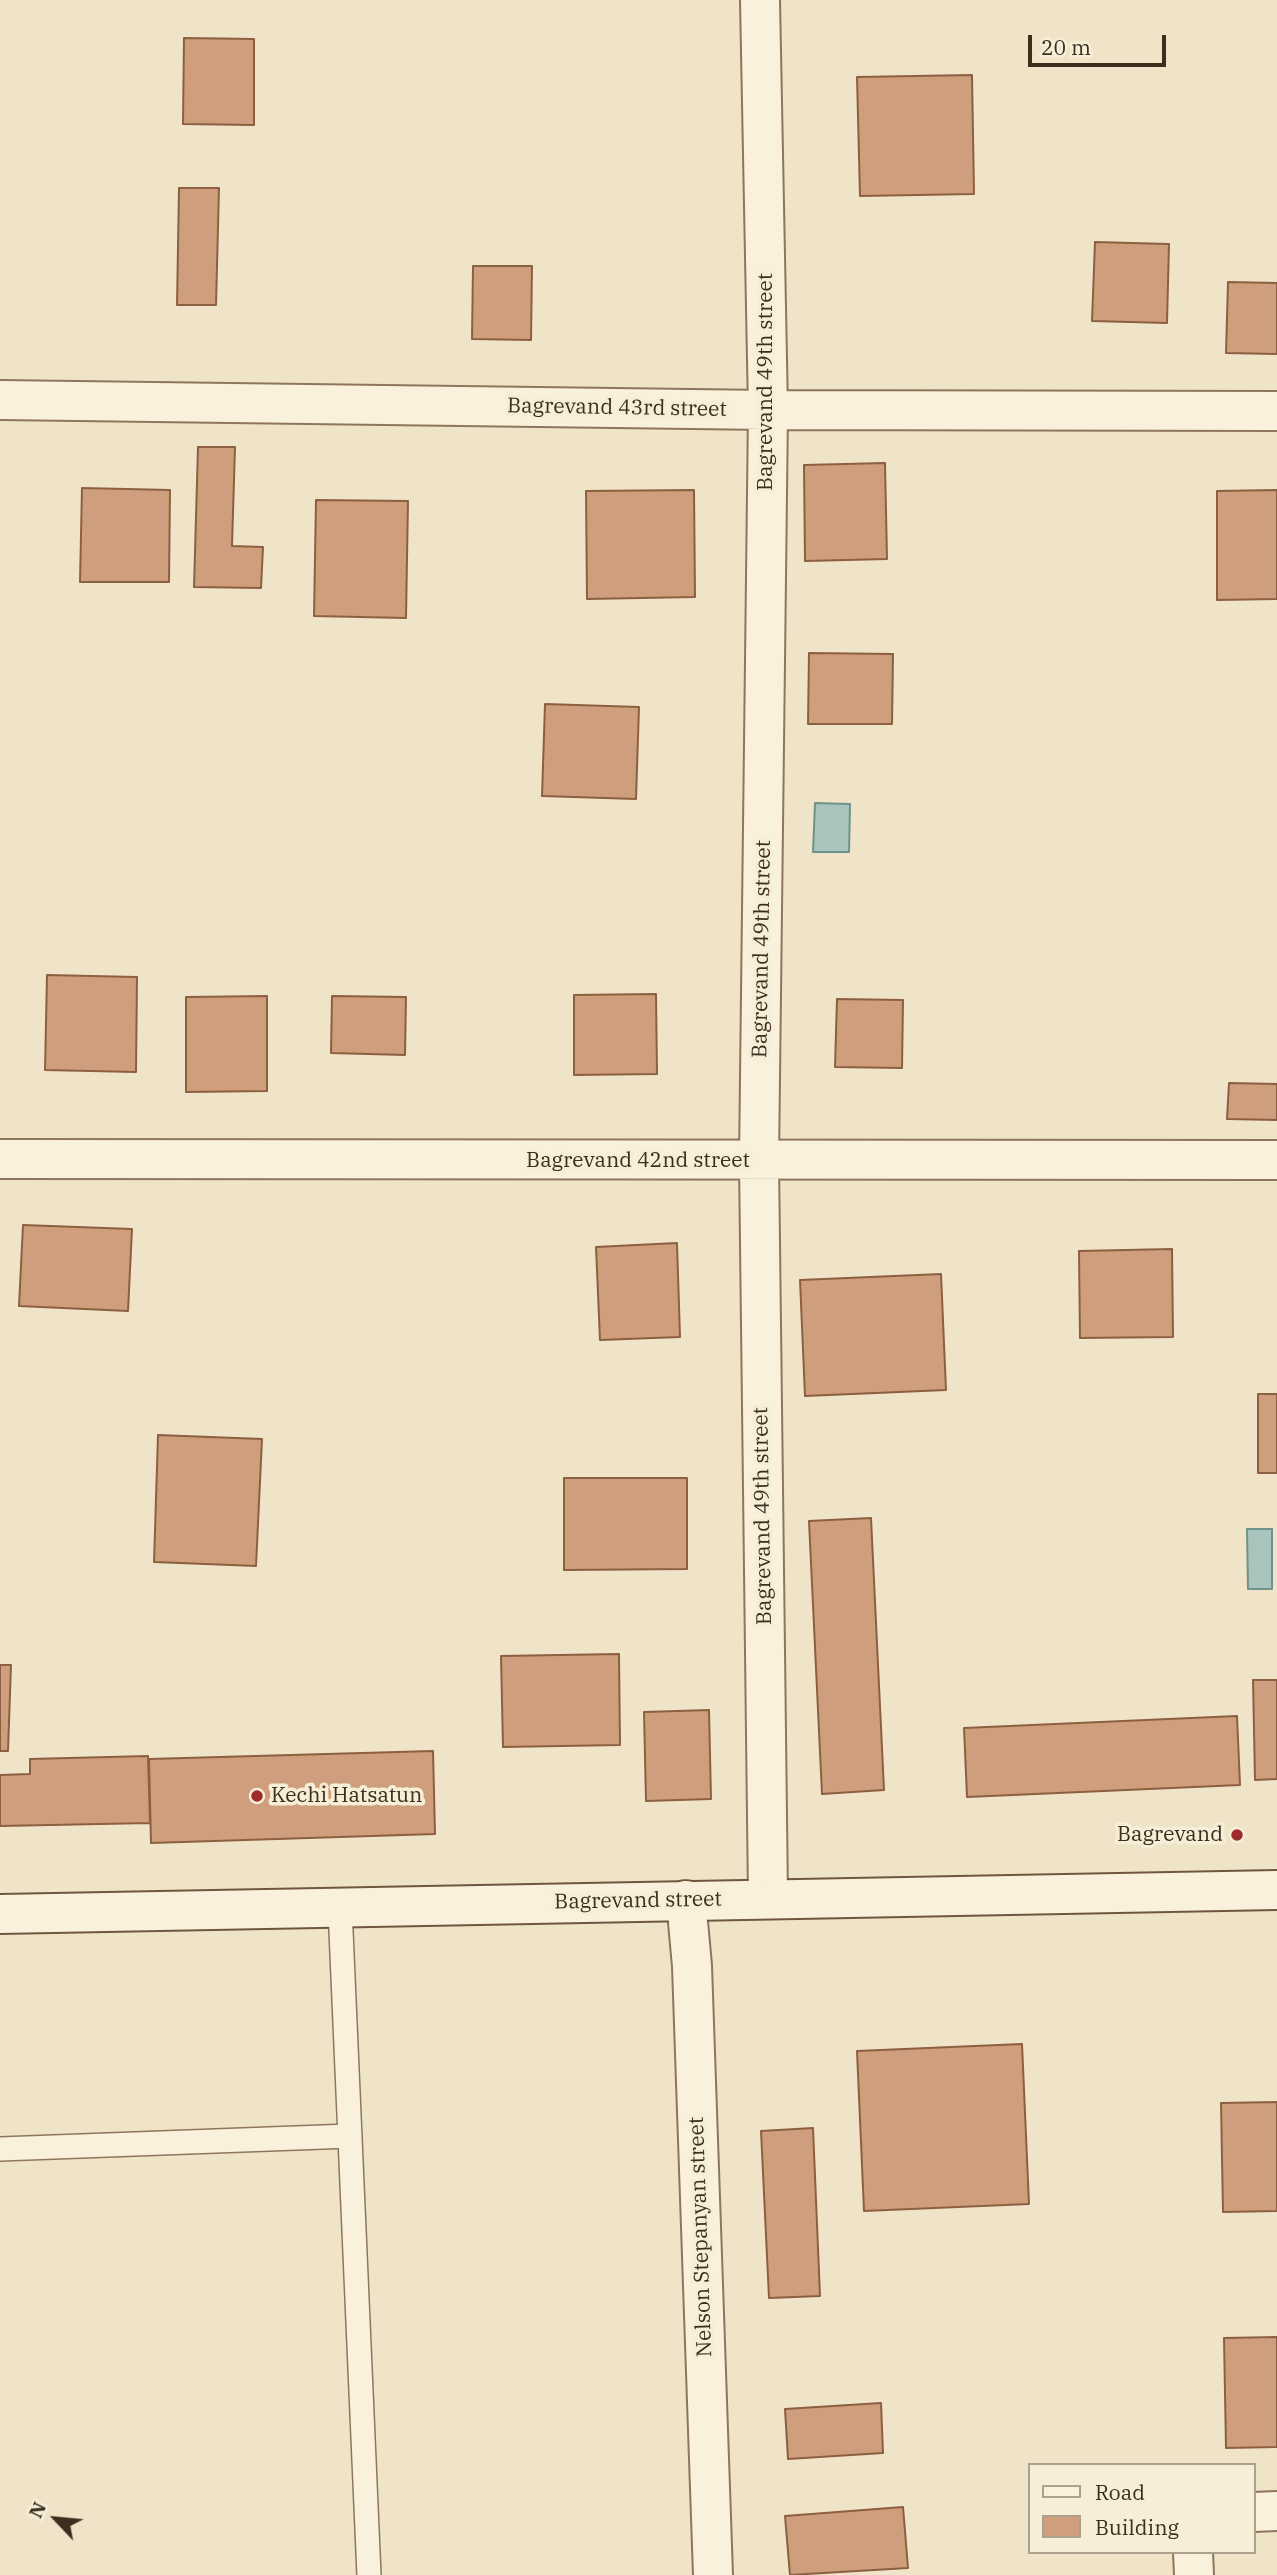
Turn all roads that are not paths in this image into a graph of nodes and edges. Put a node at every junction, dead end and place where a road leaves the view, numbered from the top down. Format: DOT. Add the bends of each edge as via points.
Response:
graph roads {
  1 [pos="760,0"];
  2 [pos="0,400"];
  3 [pos="768,410"];
  4 [pos="1277,411"];
  5 [pos="0,1159"];
  6 [pos="1277,1160"];
  7 [pos="759,1161"];
  8 [pos="1277,1890"];
  9 [pos="768,1897"];
  10 [pos="686,1900"];
  11 [pos="340,1908"];
  12 [pos="0,1914"];
  13 [pos="350,2136"];
  14 [pos="0,2149"];
  15 [pos="1277,2511"];
  16 [pos="1256,2512"];
  17 [pos="1193,2554"];
  18 [pos="369,2575"];
  19 [pos="713,2575"];
  20 [pos="1194,2575"];
  1 -- 3 [label="street, Bagrevand 49th street"];
  2 -- 3 [label="street, Bagrevand 43rd street"];
  3 -- 4 [label="street, Bagrevand 43rd street"];
  3 -- 7 [label="street, Bagrevand 49th street"];
  5 -- 7 [label="street, Bagrevand 42nd street"];
  6 -- 7 [label="street, Bagrevand 42nd street"];
  7 -- 9 [label="street, Bagrevand 49th street"];
  8 -- 9 [label="street, Bagrevand street"];
  9 -- 10 [label="street, Bagrevand street"];
  10 -- 11 [label="street, Bagrevand street"];
  10 -- 19 [label="street, Nelson Stepanyan street"];
  11 -- 12 [label="street, Bagrevand street"];
  11 -- 13 [label="lane"];
  13 -- 14 [label="lane"];
  13 -- 18 [label="lane"];
  15 -- 16 [label="street"];
  17 -- 20 [label="street"];
}
